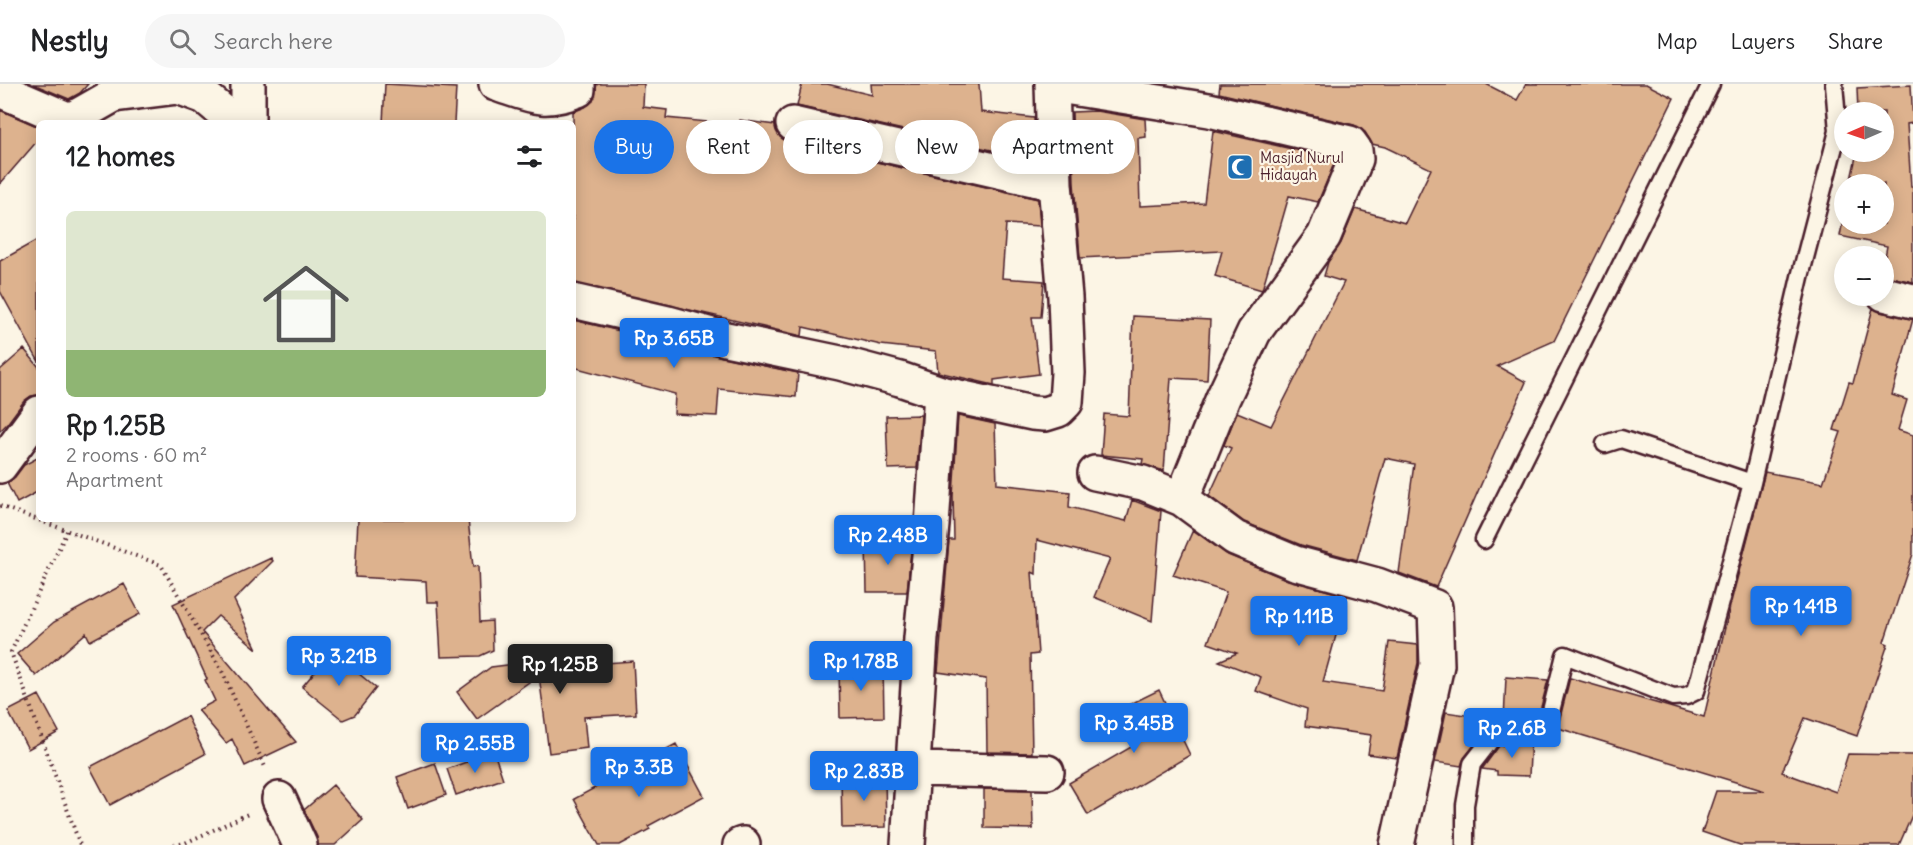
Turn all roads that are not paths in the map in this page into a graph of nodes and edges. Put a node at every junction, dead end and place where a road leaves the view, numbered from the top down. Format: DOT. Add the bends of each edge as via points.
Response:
graph roads {
  1 [pos="248,84"];
  2 [pos="496,84"];
  3 [pos="578,84"];
  4 [pos="1711,84"];
  5 [pos="1834,84"];
  6 [pos="1052,85"];
  7 [pos="0,90"];
  8 [pos="232,120"];
  9 [pos="248,120"];
  10 [pos="883,145"];
  11 [pos="1055,184"];
  12 [pos="1894,296"];
  13 [pos="1913,301"];
  14 [pos="576,302"];
  15 [pos="942,393"];
  16 [pos="36,417"];
  17 [pos="1605,444"];
  18 [pos="0,466"];
  19 [pos="1095,473"];
  20 [pos="1752,483"];
  21 [pos="1182,499"];
  22 [pos="1484,540"];
  23 [pos="915,769"];
  24 [pos="1047,772"];
  25 [pos="279,799"];
  26 [pos="300,845"];
  27 [pos="908,845"];
  28 [pos="1397,845"];
  29 [pos="1465,845"];
  1 -- 9 [label="street"];
  2 -- 3 [label="street" via="539,98 559,98 578,90"];
  4 -- 22 [label="lane"];
  5 -- 20 [label="lane" via="1838,131"];
  6 -- 11 [label="street"];
  6 -- 21 [label="street" via="1209,110 1350,143 1355,150 1356,159 1324,236 1254,332"];
  7 -- 8 [label="street" via="72,119 114,95 178,87 205,97"];
  10 -- 11 [label="street"];
  11 -- 15 [label="street" via="1065,297 1066,402 1046,414"];
  12 -- 13 [label="street"];
  14 -- 15 [label="street" via="840,363"];
  15 -- 23 [label="street" via="921,638"];
  16 -- 18 [label="street"];
  17 -- 20 [label="lane" via="1621,439"];
  19 -- 21 [label="street" via="1143,483"];
  20 -- 29 [label="lane" via="1696,692 1673,697 1565,655 1548,719 1493,737 1473,764 1465,805"];
  21 -- 28 [label="street" via="1235,538 1295,563 1377,585 1435,608 1437,665"];
  23 -- 24 [label="street"];
  23 -- 27 [label="street"];
  25 -- 26 [label="street"];
}
